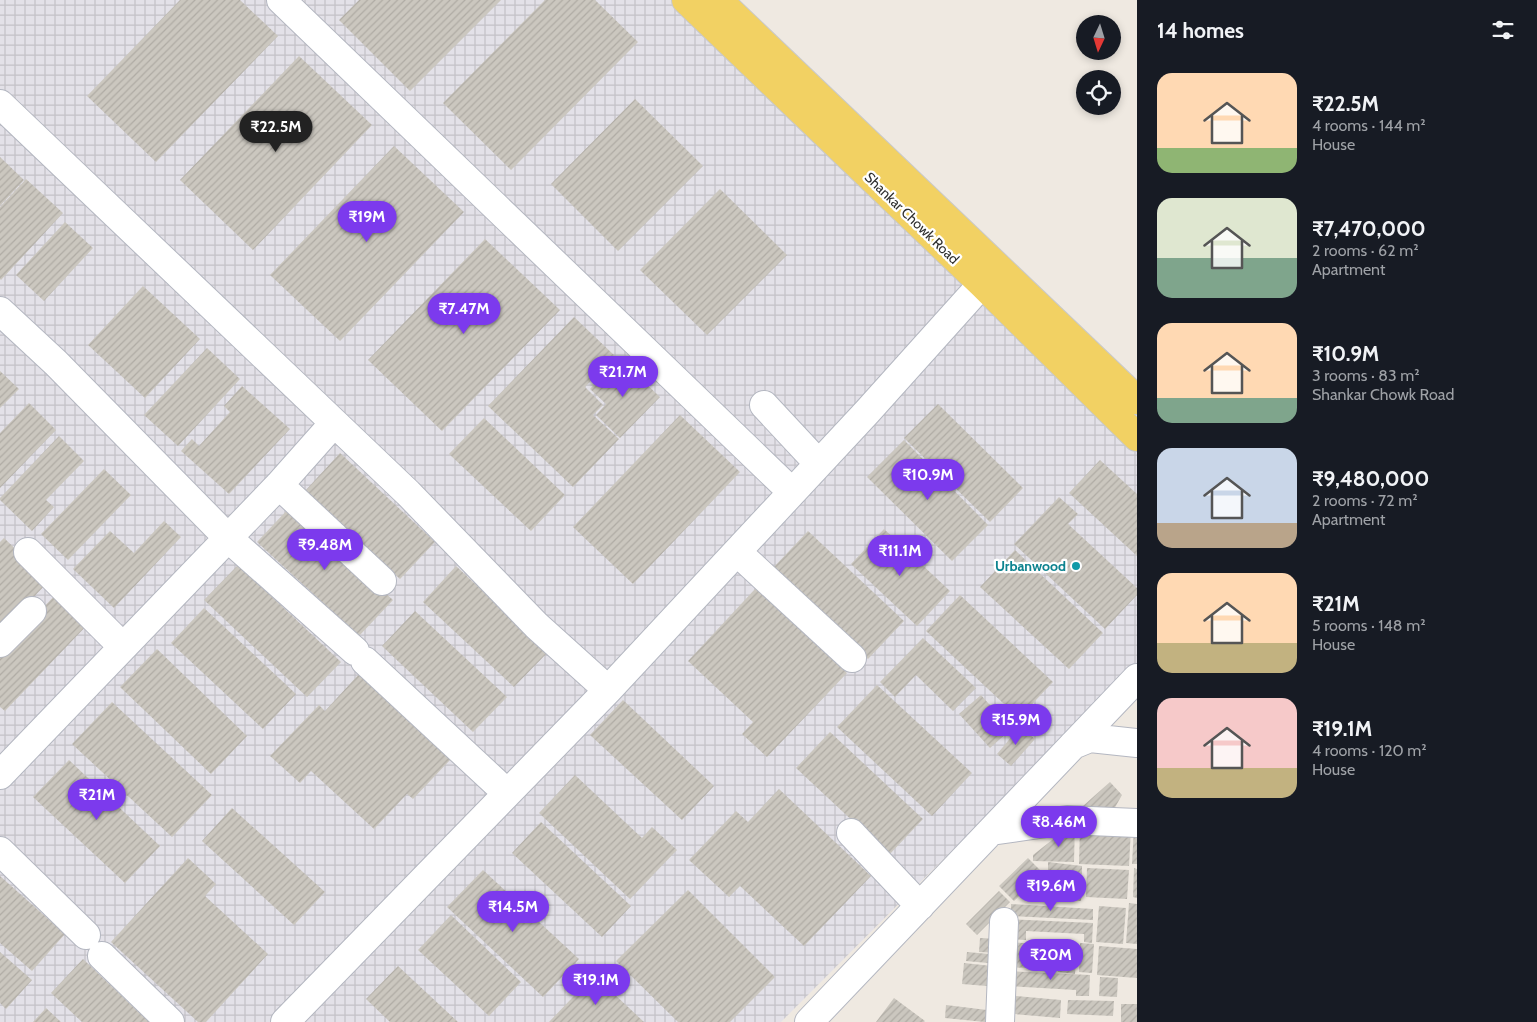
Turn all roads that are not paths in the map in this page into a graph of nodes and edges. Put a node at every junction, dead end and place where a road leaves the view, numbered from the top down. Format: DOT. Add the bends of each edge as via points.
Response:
graph roads {
  1 [pos="281,0"];
  2 [pos="686,0"];
  3 [pos="718,0"];
  4 [pos="0,104"];
  5 [pos="982,284"];
  6 [pos="0,311"];
  7 [pos="1137,400"];
  8 [pos="764,405"];
  9 [pos="334,423"];
  10 [pos="1137,437"];
  11 [pos="818,464"];
  12 [pos="279,485"];
  13 [pos="792,492"];
  14 [pos="228,538"];
  15 [pos="28,552"];
  16 [pos="737,552"];
  17 [pos="382,581"];
  18 [pos="32,611"];
  19 [pos="0,643"];
  20 [pos="123,647"];
  21 [pos="852,658"];
  22 [pos="1137,678"];
  23 [pos="608,690"];
  24 [pos="1137,743"];
  25 [pos="1073,745"];
  26 [pos="0,775"];
  27 [pos="507,793"];
  28 [pos="1137,823"];
  29 [pos="991,831"];
  30 [pos="851,833"];
  31 [pos="0,851"];
  32 [pos="920,906"];
  33 [pos="1004,922"];
  34 [pos="170,1022"];
  35 [pos="285,1022"];
  36 [pos="809,1022"];
  37 [pos="1000,1022"];
  1 -- 13 [label="street"];
  2 -- 5 [label="main road, Shankar Chowk Road"];
  3 -- 7 [label="main road, Shankar Chowk Road"];
  4 -- 9 [label="street"];
  5 -- 10 [label="main road, Shankar Chowk Road"];
  5 -- 11 [label="street"];
  6 -- 14 [label="street" via="56,363"];
  8 -- 11 [label="street"];
  9 -- 12 [label="street"];
  9 -- 23 [label="street" via="408,493 536,626"];
  11 -- 13 [label="street"];
  12 -- 14 [label="street"];
  12 -- 17 [label="street"];
  13 -- 16 [label="street"];
  14 -- 20 [label="street"];
  14 -- 27 [label="street"];
  15 -- 20 [label="street"];
  16 -- 21 [label="street"];
  16 -- 23 [label="street"];
  18 -- 19 [label="street"];
  20 -- 26 [label="street"];
  22 -- 25 [label="street"];
  23 -- 27 [label="street"];
  24 -- 25 [label="street" via="1090,738"];
  25 -- 29 [label="street"];
  27 -- 35 [label="street"];
  28 -- 29 [label="street" via="1068,820"];
  29 -- 32 [label="street"];
  30 -- 32 [label="street"];
  31 -- 34 [label="street"];
  32 -- 36 [label="street"];
  33 -- 37 [label="street"];
}
